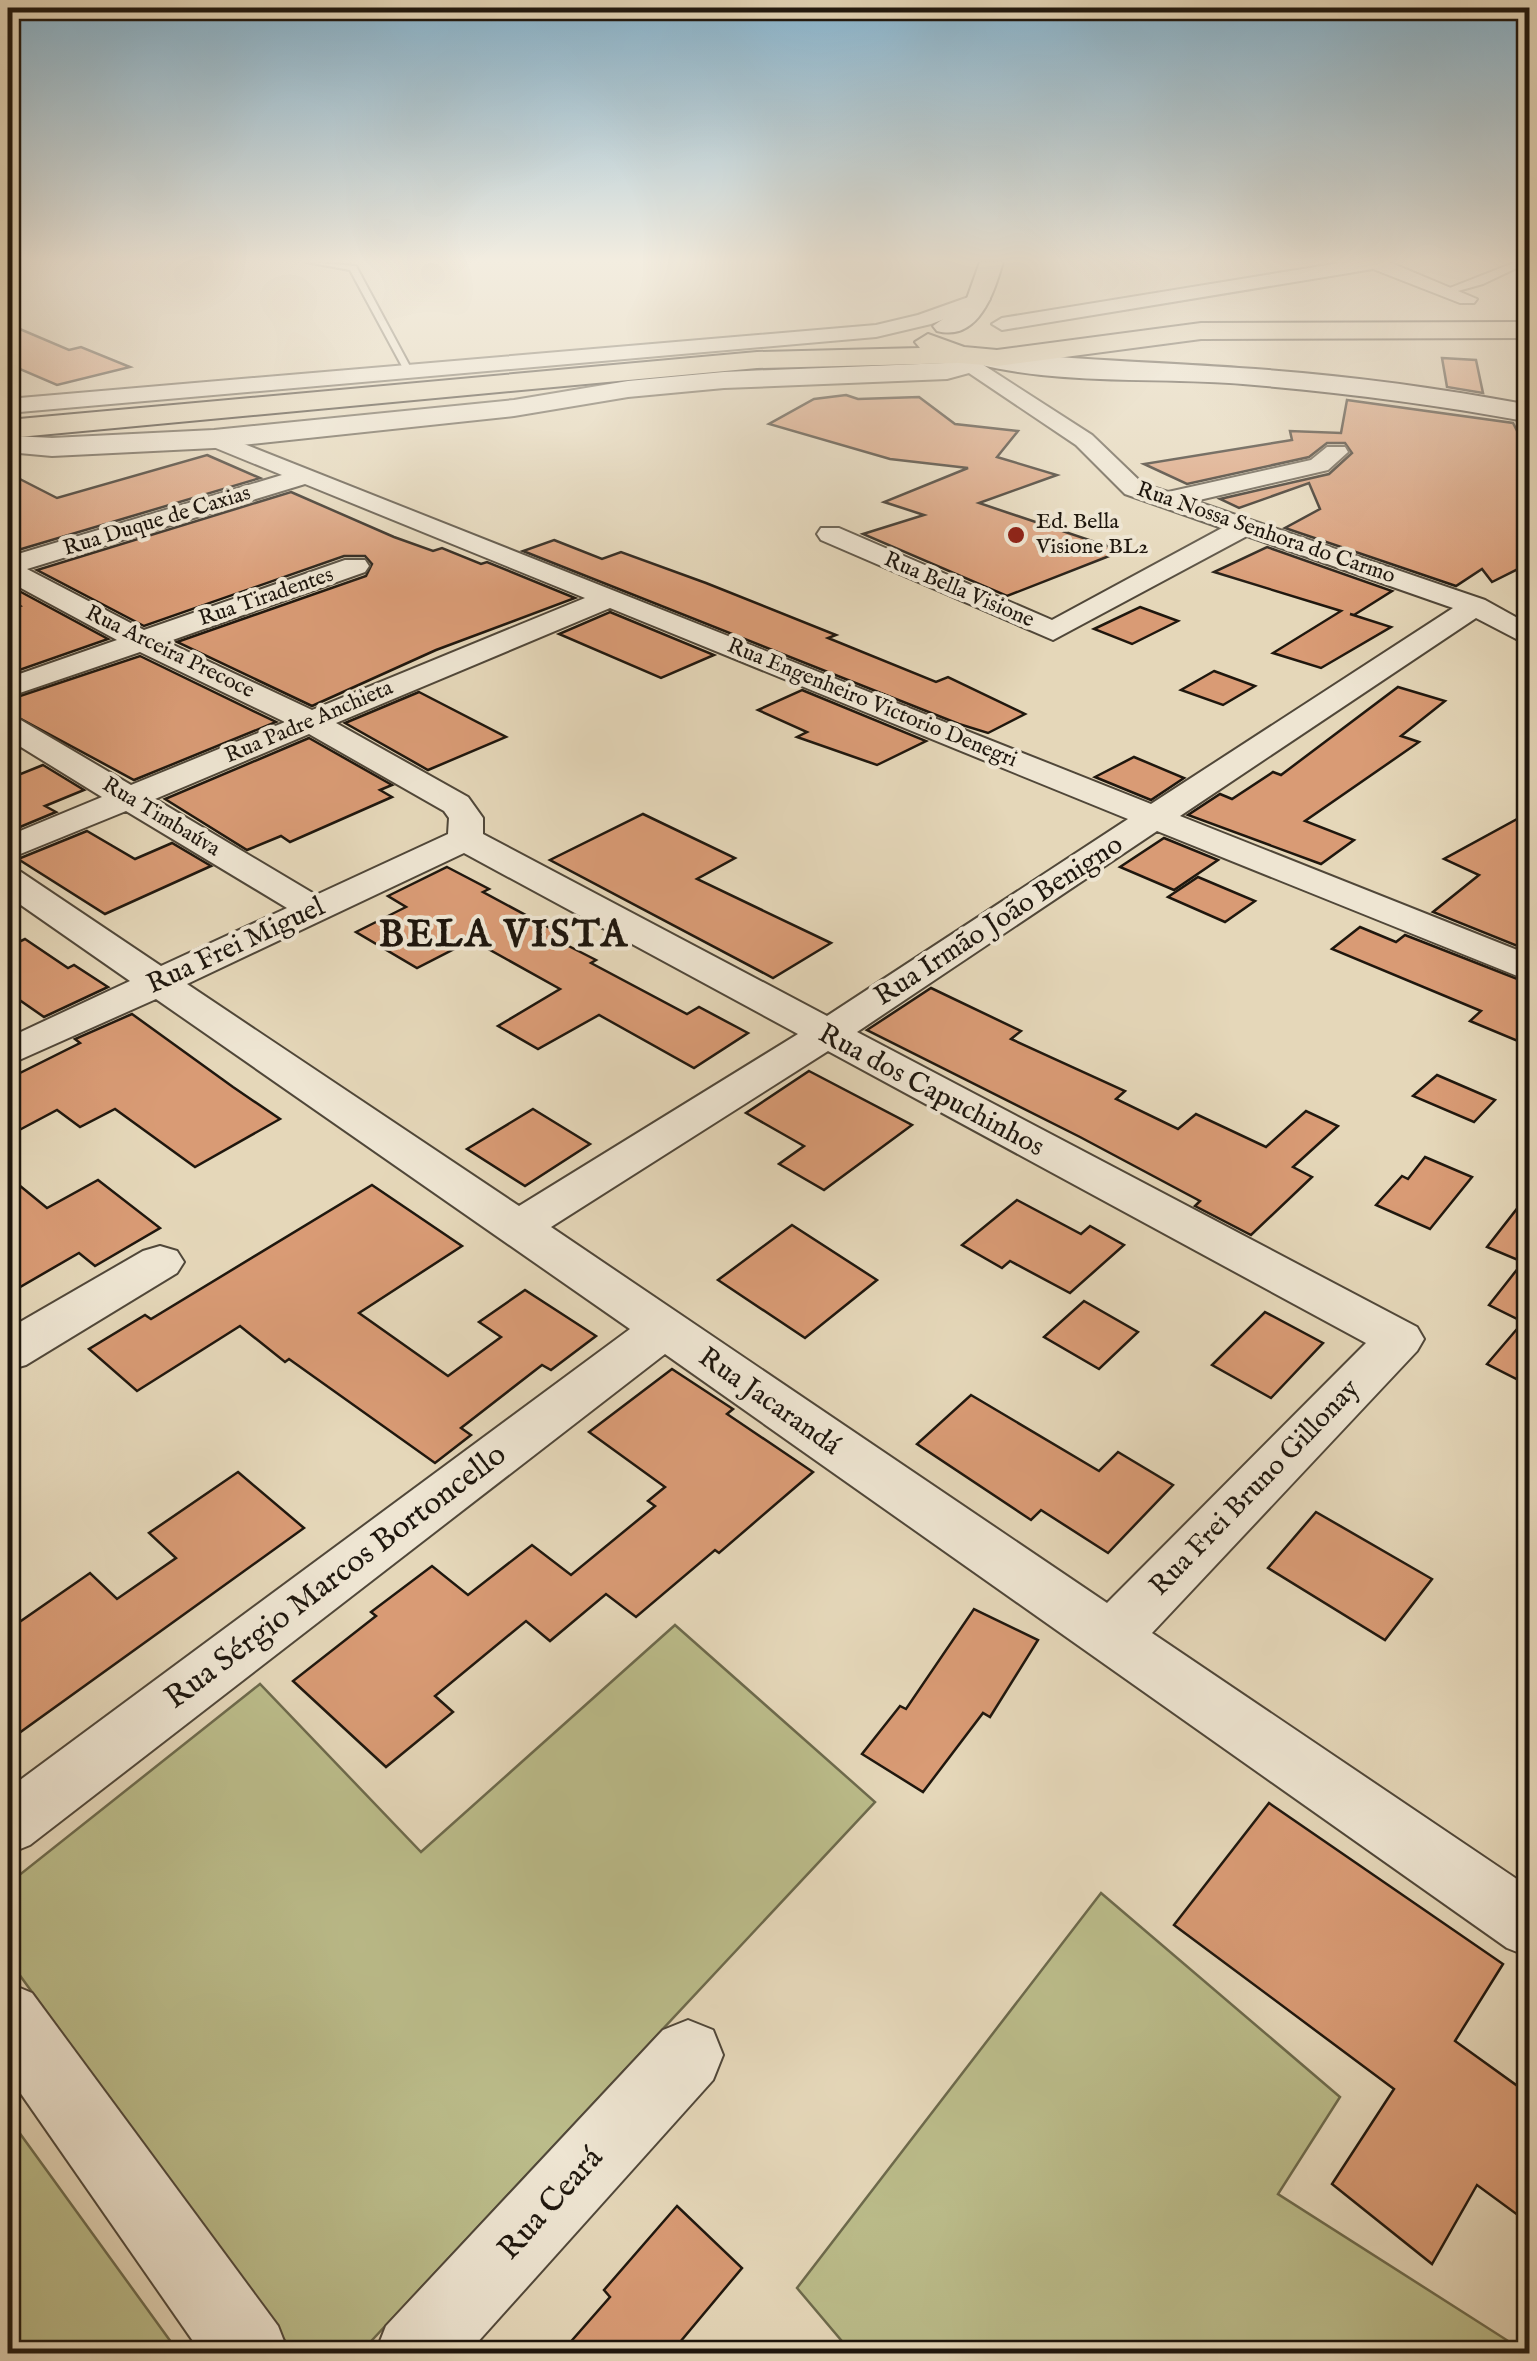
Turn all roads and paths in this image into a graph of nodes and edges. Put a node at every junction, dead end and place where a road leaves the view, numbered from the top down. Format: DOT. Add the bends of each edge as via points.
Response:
graph roads {
  1 [pos="386,372"];
  2 [pos="640,372"];
  3 [pos="918,372"];
  4 [pos="991,372"];
  5 [pos="1165,372"];
  6 [pos="8,406"];
  7 [pos="1530,414"];
  8 [pos="16,437"];
  9 [pos="214,439"];
  10 [pos="1336,452"];
  11 [pos="306,476"];
  12 [pos="1164,500"];
  13 [pos="1246,526"];
  14 [pos="830,534"];
  15 [pos="355,566"];
  16 [pos="8,568"];
  17 [pos="610,598"];
  18 [pos="1475,606"];
  19 [pos="1530,637"];
  20 [pos="142,641"];
  21 [pos="8,688"];
  22 [pos="309,721"];
  23 [pos="8,726"];
  24 [pos="129,797"];
  25 [pos="1156,818"];
  26 [pos="464,839"];
  27 [pos="8,848"];
  28 [pos="8,880"];
  29 [pos="314,909"];
  30 [pos="1530,969"];
  31 [pos="158,982"];
  32 [pos="826,1035"];
  33 [pos="8,1053"];
  34 [pos="518,1227"];
  35 [pos="160,1262"];
  36 [pos="664,1329"];
  37 [pos="1399,1339"];
  38 [pos="8,1352"];
  39 [pos="1110,1637"];
  40 [pos="8,1825"];
  41 [pos="1530,1926"];
  42 [pos="8,2017"];
  43 [pos="688,2055"];
  44 [pos="250,2354"];
  45 [pos="414,2354"];
  1 -- 6 [label="street"];
  2 -- 8 [label="highway"];
  3 -- 9 [label="street" via="648,387"];
  4 -- 12 [label="street, Rua Nossa Senhora do Carmo" via="1084,440 1121,480"];
  5 -- 7 [label="street" via="1456,400"];
  6 -- 8 [label="street" via="36,419"];
  8 -- 9 [label="street" via="52,447"];
  9 -- 11 [label="street, Rua Engenheiro Victorio Denegri"];
  10 -- 12 [label="street" via="1319,465"];
  11 -- 16 [label="street, Rua Duque de Caxias"];
  11 -- 17 [label="street, Rua Engenheiro Victorio Denegri"];
  12 -- 13 [label="street, Rua Nossa Senhora do Carmo"];
  13 -- 14 [label="street, Rua Bella Visione" via="1053,631"];
  13 -- 18 [label="street, Rua Nossa Senhora do Carmo"];
  15 -- 20 [label="street, Rua Tiradentes"];
  16 -- 20 [label="street, Rua Arceira Precoce"];
  17 -- 22 [label="street, Rua Padre Anchieta"];
  17 -- 25 [label="street, Rua Engenheiro Victorio Denegri"];
  18 -- 19 [label="street, Rua Nossa Senhora do Carmo"];
  18 -- 25 [label="street, Rua Irmão João Benigno"];
  20 -- 21 [label="street, Rua Tiradentes"];
  20 -- 22 [label="street, Rua Arceira Precoce"];
  22 -- 24 [label="street, Rua Padre Anchieta"];
  22 -- 26 [label="street, Rua Arceira Precoce" via="456,804 466,818"];
  23 -- 24 [label="street, Rua Timbaúva"];
  24 -- 27 [label="street, Rua Padre Anchieta"];
  24 -- 29 [label="street, Rua Timbaúva"];
  25 -- 30 [label="street, Rua Engenheiro Victorio Denegri"];
  25 -- 32 [label="street, Rua Irmão João Benigno"];
  26 -- 29 [label="street, Rua Frei Miguel"];
  26 -- 32 [label="street, Rua dos Capuchinhos"];
  28 -- 31 [label="street, Rua Jacarandá"];
  29 -- 31 [label="street, Rua Frei Miguel"];
  31 -- 33 [label="street, Rua Frei Miguel"];
  31 -- 34 [label="street, Rua Jacarandá"];
  32 -- 34 [label="street, Rua Irmão João Benigno"];
  32 -- 37 [label="street, Rua dos Capuchinhos"];
  34 -- 36 [label="street, Rua Jacarandá"];
  35 -- 38 [label="street"];
  36 -- 39 [label="street, Rua Jacarandá"];
  36 -- 40 [label="street, Rua Sérgio Marcos Bortoncello"];
  37 -- 39 [label="street, Rua Frei Bruno Gillonay"];
  39 -- 41 [label="street, Rua Jacarandá"];
  42 -- 44 [label="street"];
  43 -- 45 [label="street, Rua Ceará"];
}
